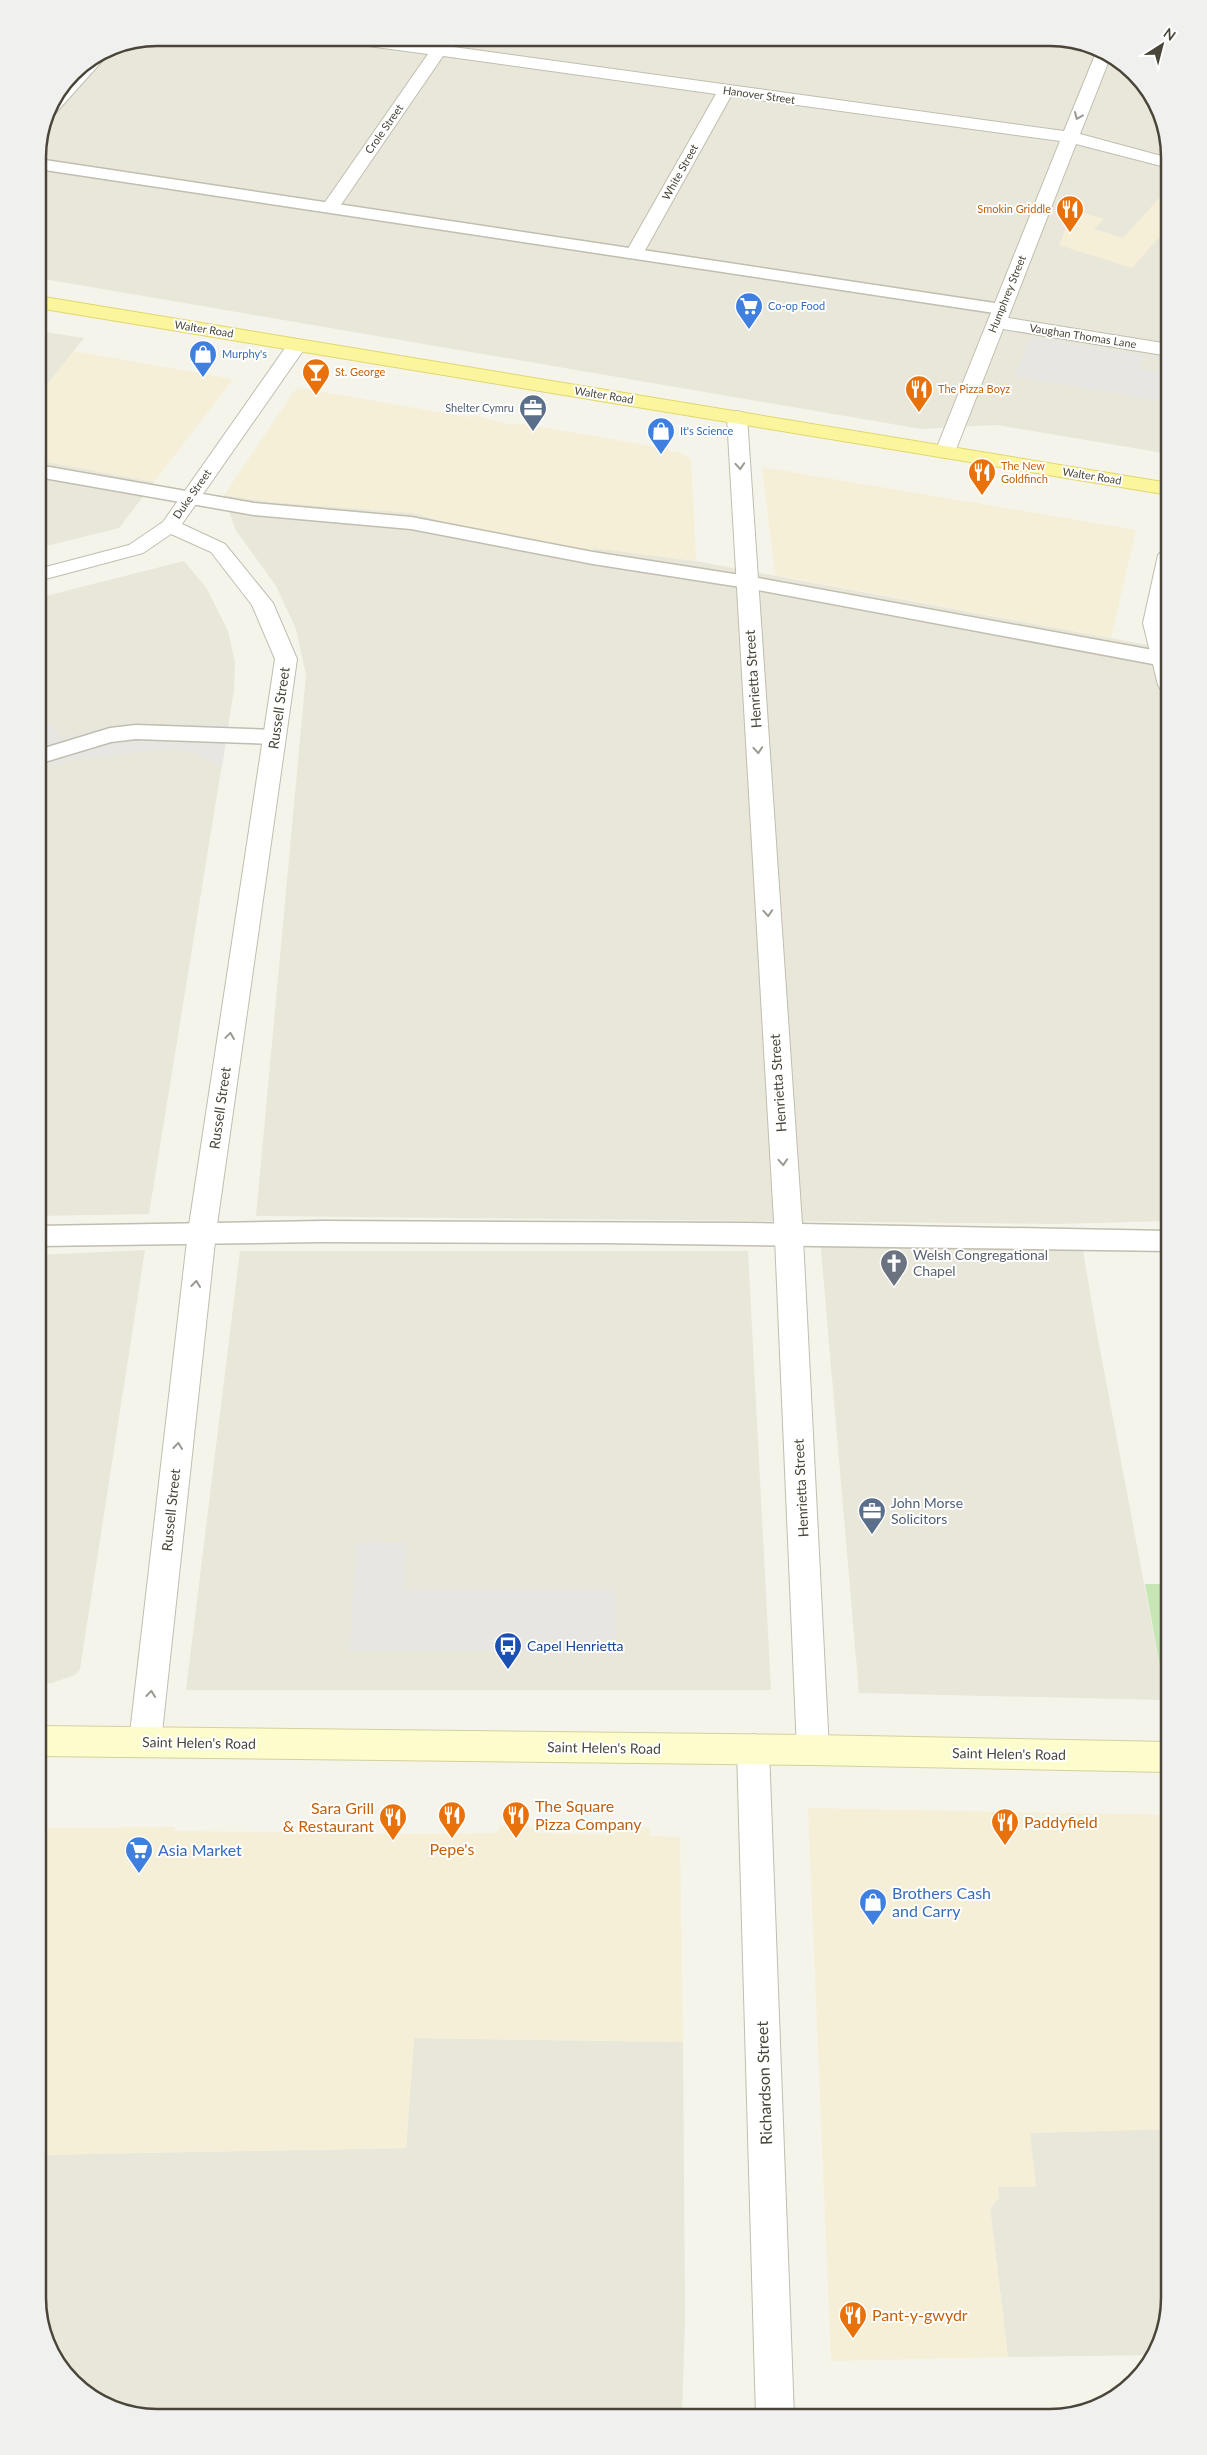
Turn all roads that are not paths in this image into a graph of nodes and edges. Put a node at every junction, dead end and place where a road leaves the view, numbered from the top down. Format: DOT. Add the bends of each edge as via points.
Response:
graph roads {
  1 [pos="408,46"];
  2 [pos="439,50"];
  3 [pos="1101,59"];
  4 [pos="726,90"];
  5 [pos="1069,138"];
  6 [pos="1161,161"];
  7 [pos="46,165"];
  8 [pos="330,208"];
  9 [pos="634,254"];
  10 [pos="46,303"];
  11 [pos="998,315"];
  12 [pos="297,345"];
  13 [pos="1161,348"];
  14 [pos="737,417"];
  15 [pos="945,452"];
  16 [pos="46,472"];
  17 [pos="1161,488"];
  18 [pos="190,498"];
  19 [pos="170,526"];
  20 [pos="46,573"];
  21 [pos="747,582"];
  22 [pos="1161,593"];
  23 [pos="1161,646"];
  24 [pos="1161,658"];
  25 [pos="274,737"];
  26 [pos="46,755"];
  27 [pos="202,1232"];
  28 [pos="788,1233"];
  29 [pos="46,1236"];
  30 [pos="1161,1241"];
  31 [pos="46,1741"];
  32 [pos="145,1742"];
  33 [pos="752,1749"];
  34 [pos="813,1750"];
  35 [pos="1161,1757"];
  36 [pos="774,2409"];
  1 -- 2 [label="street, Hanover Street"];
  2 -- 4 [label="street, Hanover Street"];
  2 -- 8 [label="street, Crole Street"];
  3 -- 5 [label="street, Humphrey Street, one-way"];
  4 -- 5 [label="street, Hanover Street"];
  4 -- 9 [label="street, White Street"];
  5 -- 6 [label="street, Hanover Street"];
  5 -- 11 [label="street, Humphrey Street"];
  7 -- 8 [label="lane"];
  8 -- 9 [label="lane"];
  9 -- 11 [label="lane"];
  10 -- 12 [label="main road, Walter Road"];
  11 -- 13 [label="street, Vaughan Thomas Lane"];
  11 -- 15 [label="street, Humphrey Street"];
  12 -- 14 [label="main road, Walter Road"];
  12 -- 18 [label="street, Duke Street"];
  14 -- 15 [label="main road, Walter Road"];
  14 -- 21 [label="street, Henrietta Street, one-way"];
  15 -- 17 [label="main road, Walter Road"];
  16 -- 18 [label="lane"];
  18 -- 19 [label="street, Duke Street"];
  18 -- 21 [label="lane" via="254,509 411,523 593,558"];
  19 -- 20 [label="street, Duke Street" via="136,549"];
  19 -- 25 [label="street, Russell Street" via="218,548 262,603 286,659"];
  21 -- 24 [label="lane"];
  21 -- 28 [label="street, Henrietta Street, one-way"];
  22 -- 23 [label="street" via="1154,623"];
  25 -- 26 [label="lane" via="136,732 110,735"];
  27 -- 25 [label="street, Russell Street, one-way"];
  27 -- 28 [label="lane"];
  27 -- 29 [label="lane"];
  32 -- 27 [label="street, Russell Street, one-way"];
  28 -- 30 [label="lane"];
  28 -- 34 [label="street, Henrietta Street"];
  31 -- 32 [label="main road, Saint Helen's Road"];
  32 -- 33 [label="main road, Saint Helen's Road"];
  33 -- 34 [label="main road, Saint Helen's Road"];
  33 -- 36 [label="street, Richardson Street"];
  34 -- 35 [label="main road, Saint Helen's Road"];
}
